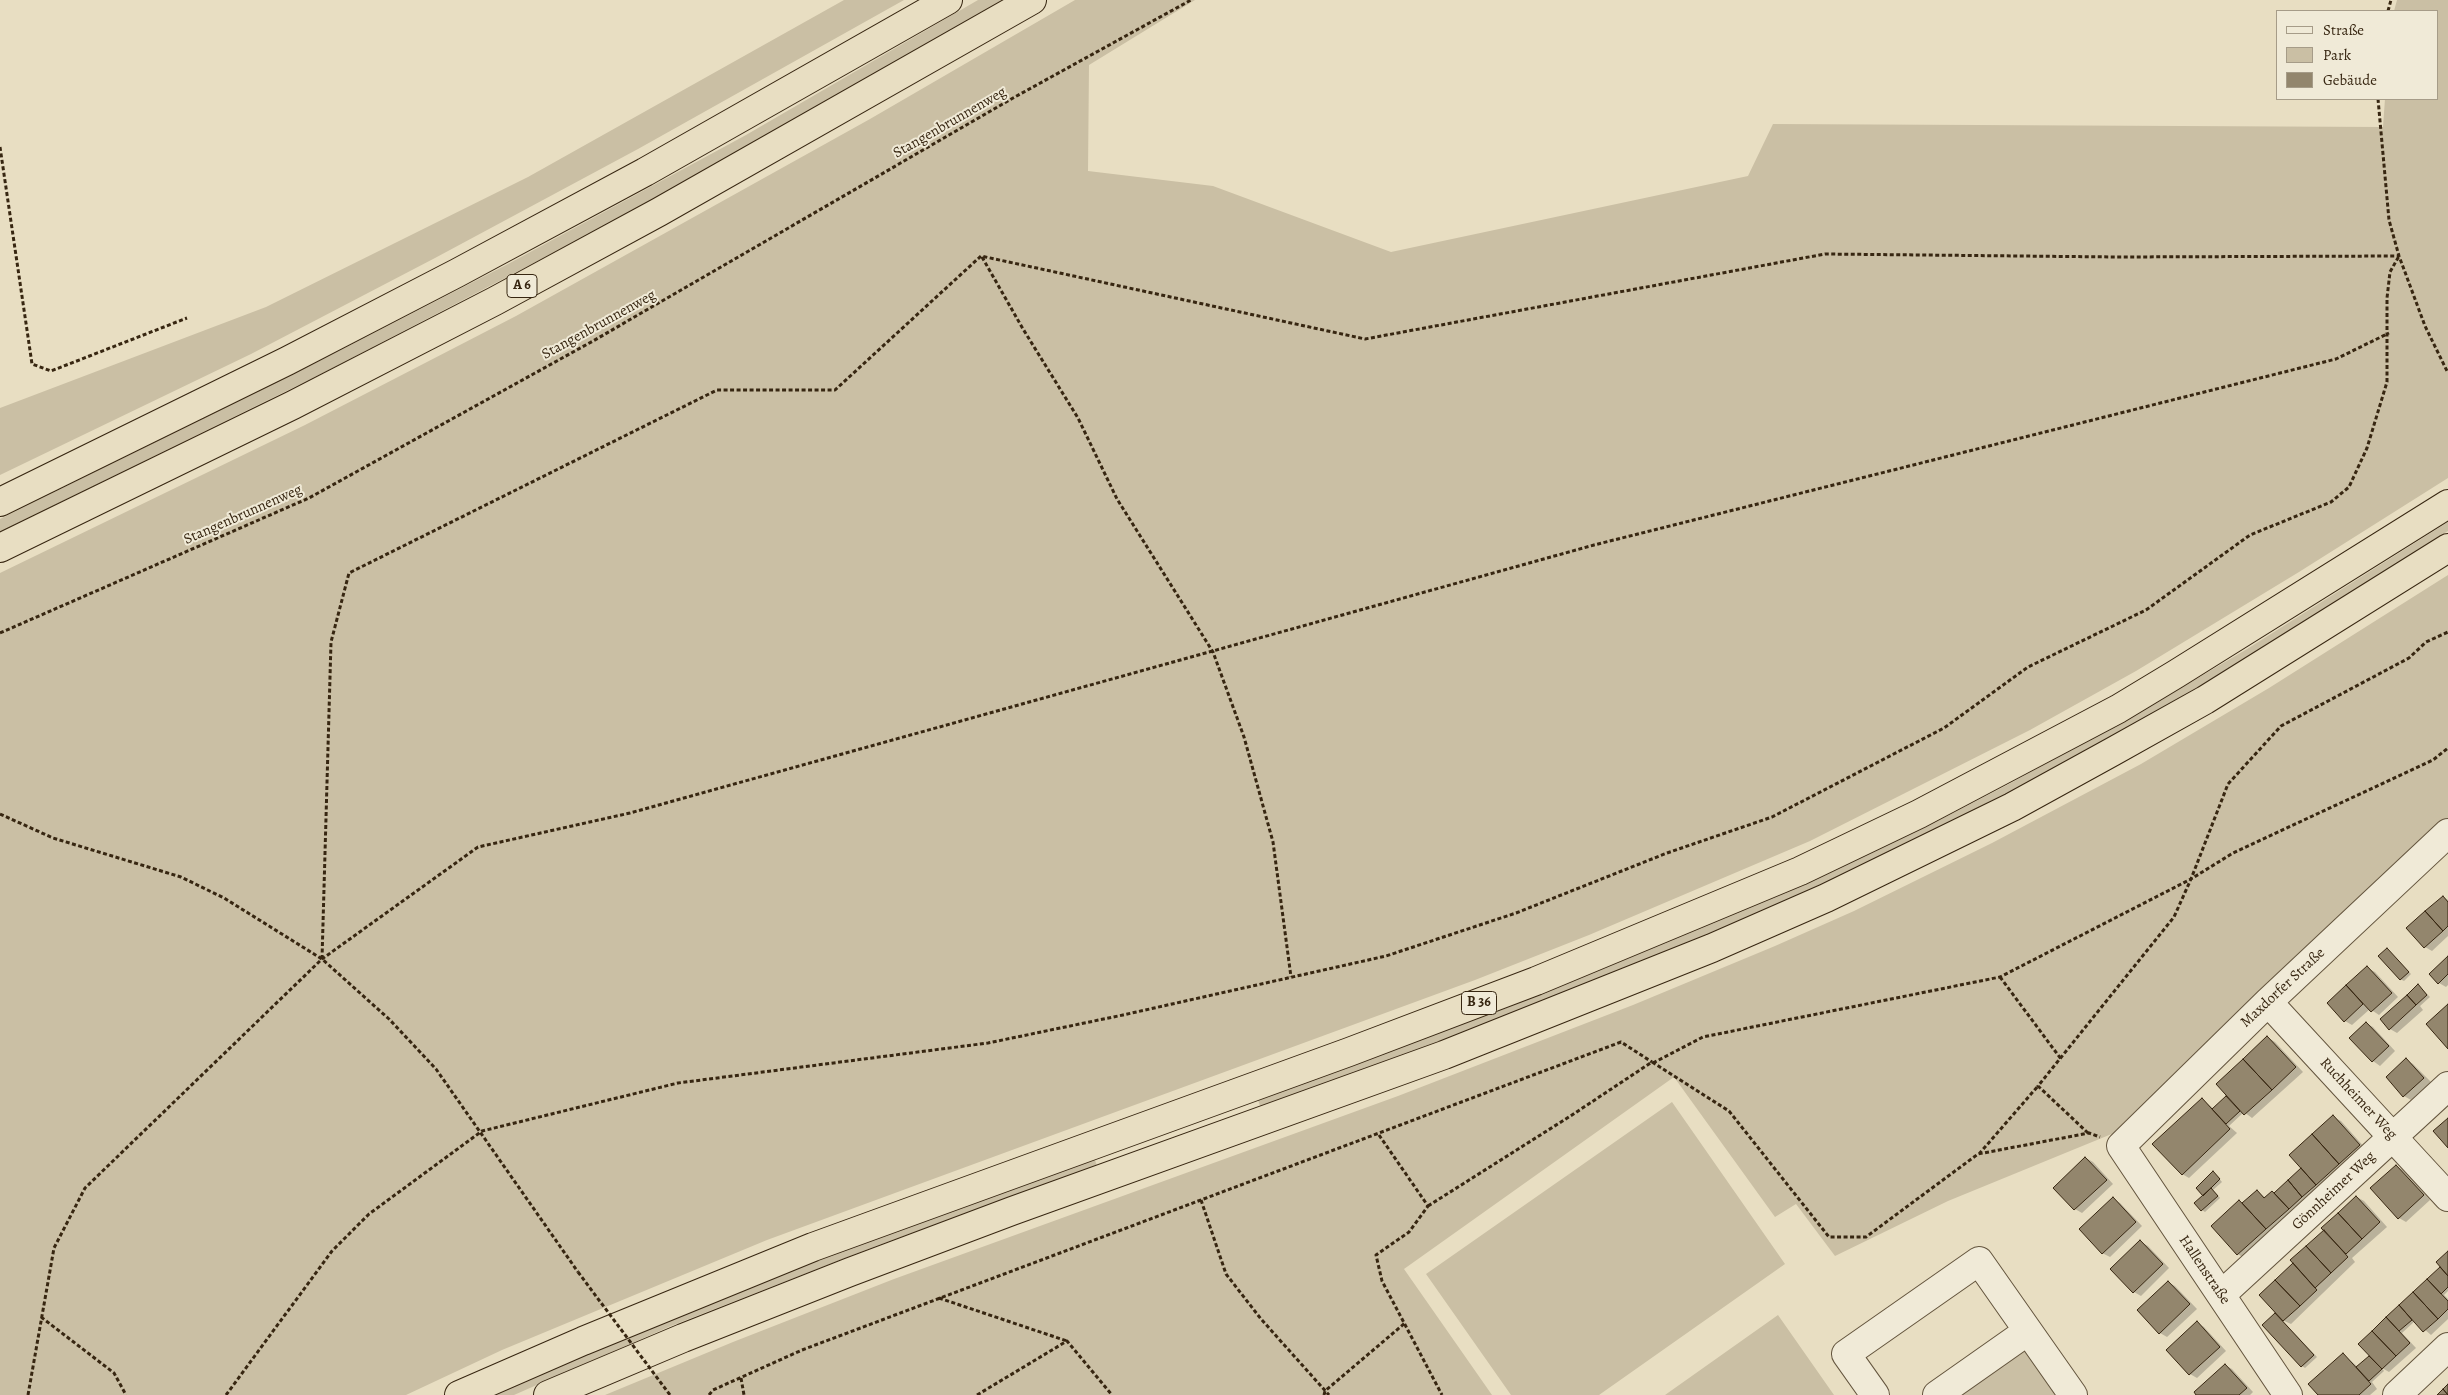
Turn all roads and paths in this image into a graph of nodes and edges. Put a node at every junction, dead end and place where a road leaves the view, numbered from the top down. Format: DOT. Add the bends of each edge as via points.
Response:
graph roads {
  1 [pos="948,0"];
  2 [pos="1032,0"];
  3 [pos="1190,0"];
  4 [pos="2378,100"];
  5 [pos="0,147"];
  6 [pos="982,256"];
  7 [pos="2399,256"];
  8 [pos="186,318"];
  9 [pos="2389,333"];
  10 [pos="2448,374"];
  11 [pos="0,502"];
  12 [pos="2448,504"];
  13 [pos="0,548"];
  14 [pos="2448,548"];
  15 [pos="2448,632"];
  16 [pos="0,634"];
  17 [pos="1213,652"];
  18 [pos="2448,748"];
  19 [pos="0,814"];
  20 [pos="2448,834"];
  21 [pos="2191,879"];
  22 [pos="322,959"];
  23 [pos="1292,977"];
  24 [pos="2000,977"];
  25 [pos="2268,1002"];
  26 [pos="2061,1060"];
  27 [pos="1653,1062"];
  28 [pos="2038,1086"];
  29 [pos="2448,1086"];
  30 [pos="482,1132"];
  31 [pos="2089,1133"];
  32 [pos="1379,1135"];
  33 [pos="2393,1137"];
  34 [pos="2121,1146"];
  35 [pos="1978,1154"];
  36 [pos="2448,1197"];
  37 [pos="1201,1200"];
  38 [pos="1428,1206"];
  39 [pos="2221,1295"];
  40 [pos="939,1298"];
  41 [pos="41,1317"];
  42 [pos="1405,1323"];
  43 [pos="2028,1331"];
  44 [pos="1067,1341"];
  45 [pos="2448,1347"];
  46 [pos="741,1378"];
  47 [pos="1325,1393"];
  48 [pos="28,1395"];
  49 [pos="126,1395"];
  50 [pos="226,1395"];
  51 [pos="459,1395"];
  52 [pos="548,1395"];
  53 [pos="670,1395"];
  54 [pos="709,1395"];
  55 [pos="744,1395"];
  56 [pos="977,1395"];
  57 [pos="1112,1395"];
  58 [pos="1329,1395"];
  59 [pos="1442,1395"];
  60 [pos="1875,1395"];
  61 [pos="1937,1395"];
  62 [pos="2073,1395"];
  63 [pos="2288,1395"];
  64 [pos="2397,1395"];
  1 -- 11 [label="highway" via="645,172 457,273 287,361"];
  2 -- 13 [label="highway, A 6" via="728,174 503,296 292,405"];
  3 -- 16 [label="path, Stangenbrunnenweg" via="1013,98 593,341 309,498"];
  4 -- 7 [label="path" via="2390,220"];
  5 -- 8 [label="path" via="32,364 51,371"];
  6 -- 7 [label="path" via="1365,339 1825,254"];
  6 -- 17 [label="path" via="1078,418 1116,499"];
  6 -- 22 [label="path" via="835,390 717,390 349,574 331,642"];
  7 -- 9 [label="path" via="2390,272 2387,298"];
  7 -- 10 [label="path" via="2425,326"];
  9 -- 17 [label="path" via="2336,359 1594,545"];
  9 -- 23 [label="path" via="2387,382 2367,448 2349,487 2331,502 2250,535 2146,610 2028,667 1944,728 1772,817 1516,913 1386,956"];
  12 -- 51 [label="highway, B 36" via="2118,709 1919,814 1800,871 1625,946 1349,1052 804,1251 583,1340"];
  14 -- 52 [label="highway, B 36" via="2205,700 2012,807 1826,898 1712,948 1444,1055 859,1268"];
  15 -- 21 [label="path" via="2426,642 2409,658 2282,726 2228,784"];
  17 -- 22 [label="path" via="630,814 478,847"];
  17 -- 23 [label="path" via="1244,737 1273,842"];
  18 -- 21 [label="path" via="2434,760 2234,853"];
  19 -- 22 [label="path" via="53,838 181,877 224,898"];
  20 -- 25 [label="street, Maxdorfer Straße"];
  21 -- 24 [label="path"];
  21 -- 26 [label="path" via="2174,917"];
  22 -- 30 [label="path" via="389,1019 436,1069"];
  22 -- 41 [label="path" via="85,1188 54,1248"];
  23 -- 30 [label="path" via="988,1043 678,1083"];
  24 -- 26 [label="path"];
  24 -- 27 [label="path" via="1703,1037"];
  25 -- 33 [label="street, Ruchheimer Weg"];
  25 -- 34 [label="street, Maxdorfer Straße"];
  26 -- 28 [label="path"];
  27 -- 32 [label="path" via="1621,1042"];
  27 -- 35 [label="path" via="1729,1112 1829,1237 1866,1237"];
  27 -- 38 [label="path"];
  28 -- 31 [label="path"];
  28 -- 35 [label="path"];
  29 -- 33 [label="street, Gönnheimer Weg"];
  30 -- 50 [label="path" via="369,1214 332,1251"];
  30 -- 53 [label="path, bridge" via="578,1272"];
  31 -- 34 [label="path"];
  31 -- 35 [label="path"];
  32 -- 37 [label="path"];
  32 -- 38 [label="path"];
  33 -- 36 [label="street, Ruchheimer Weg"];
  33 -- 39 [label="street, Gönnheimer Weg"];
  34 -- 39 [label="street, Hallenstraße"];
  37 -- 40 [label="path"];
  37 -- 47 [label="path" via="1226,1274"];
  38 -- 42 [label="path" via="1408,1232 1376,1256 1382,1281"];
  39 -- 63 [label="street, Hallenstraße"];
  40 -- 44 [label="path"];
  40 -- 46 [label="path" via="802,1350"];
  41 -- 48 [label="path"];
  41 -- 49 [label="path" via="114,1373"];
  42 -- 47 [label="path"];
  42 -- 59 [label="path"];
  43 -- 60 [label="street" via="1979,1261 1846,1354"];
  43 -- 61 [label="street"];
  43 -- 62 [label="street"];
  44 -- 56 [label="path"];
  44 -- 57 [label="path"];
  45 -- 64 [label="street"];
  46 -- 54 [label="path" via="713,1390"];
  46 -- 55 [label="path"];
  47 -- 58 [label="path"];
}
